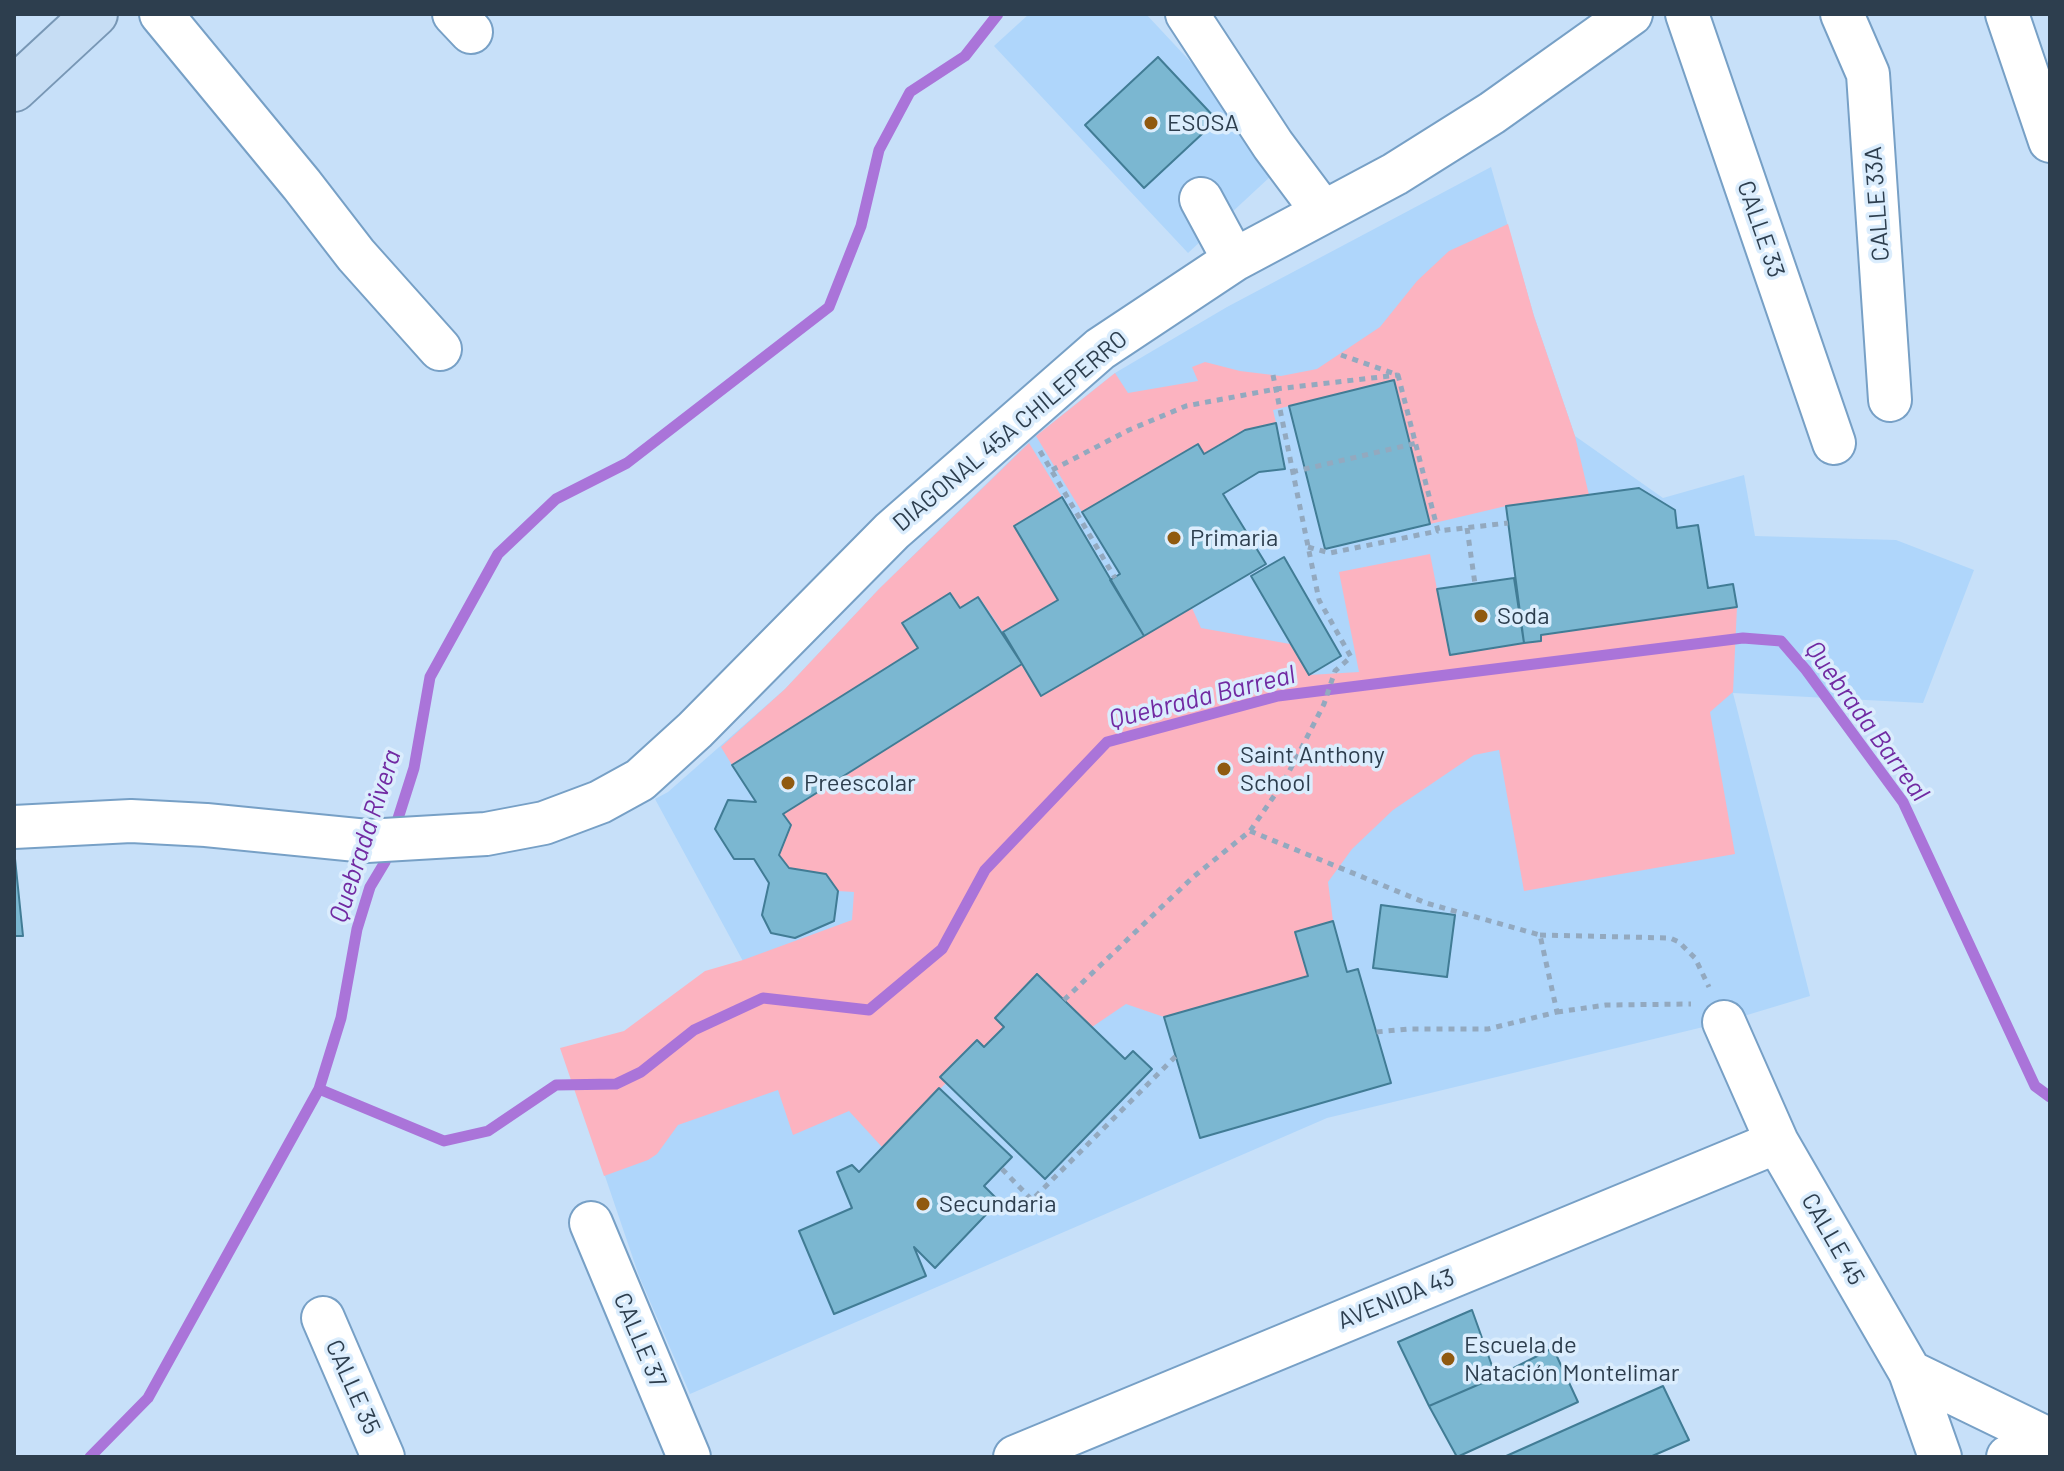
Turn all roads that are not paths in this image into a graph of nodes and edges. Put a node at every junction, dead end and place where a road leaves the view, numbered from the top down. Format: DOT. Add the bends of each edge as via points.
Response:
graph roads {
  1 [pos="95,14"];
  2 [pos="161,14"];
  3 [pos="1187,14"];
  4 [pos="1631,14"];
  5 [pos="1687,14"];
  6 [pos="1842,14"];
  7 [pos="2007,14"];
  8 [pos="14,89"];
  9 [pos="2050,141"];
  10 [pos="1201,199"];
  11 [pos="1323,212"];
  12 [pos="1234,260"];
  13 [pos="440,349"];
  14 [pos="1890,400"];
  15 [pos="1834,443"];
  16 [pos="14,827"];
  17 [pos="1721,1013"];
  18 [pos="1777,1142"];
  19 [pos="591,1223"];
  20 [pos="323,1318"];
  21 [pos="1910,1372"];
  22 [pos="2049,1440"];
  23 [pos="383,1457"];
  24 [pos="689,1457"];
  25 [pos="1015,1457"];
  26 [pos="1940,1457"];
  27 [pos="2008,1457"];
  1 -- 8 [label="main road"];
  2 -- 13 [label="street" via="356,255"];
  3 -- 11 [label="street"];
  4 -- 11 [label="street, DIAGONAL 45A CHILEPERRO" via="1492,113"];
  5 -- 15 [label="street, CALLE 33"];
  6 -- 14 [label="street, CALLE 33A" via="1868,74"];
  7 -- 9 [label="street"];
  10 -- 12 [label="street"];
  11 -- 12 [label="street, DIAGONAL 45A CHILEPERRO"];
  12 -- 16 [label="street, DIAGONAL 45A CHILEPERRO" via="1100,349 892,531 640,780 600,802 544,823 486,834 367,841 131,821"];
  17 -- 18 [label="street, CALLE 45"];
  18 -- 21 [label="street, CALLE 45"];
  18 -- 25 [label="street, AVENIDA 43"];
  19 -- 24 [label="street, CALLE 37"];
  20 -- 23 [label="street, CALLE 35"];
  21 -- 22 [label="street"];
  21 -- 26 [label="street, CALLE 45"];
  22 -- 27 [label="street"];
}
